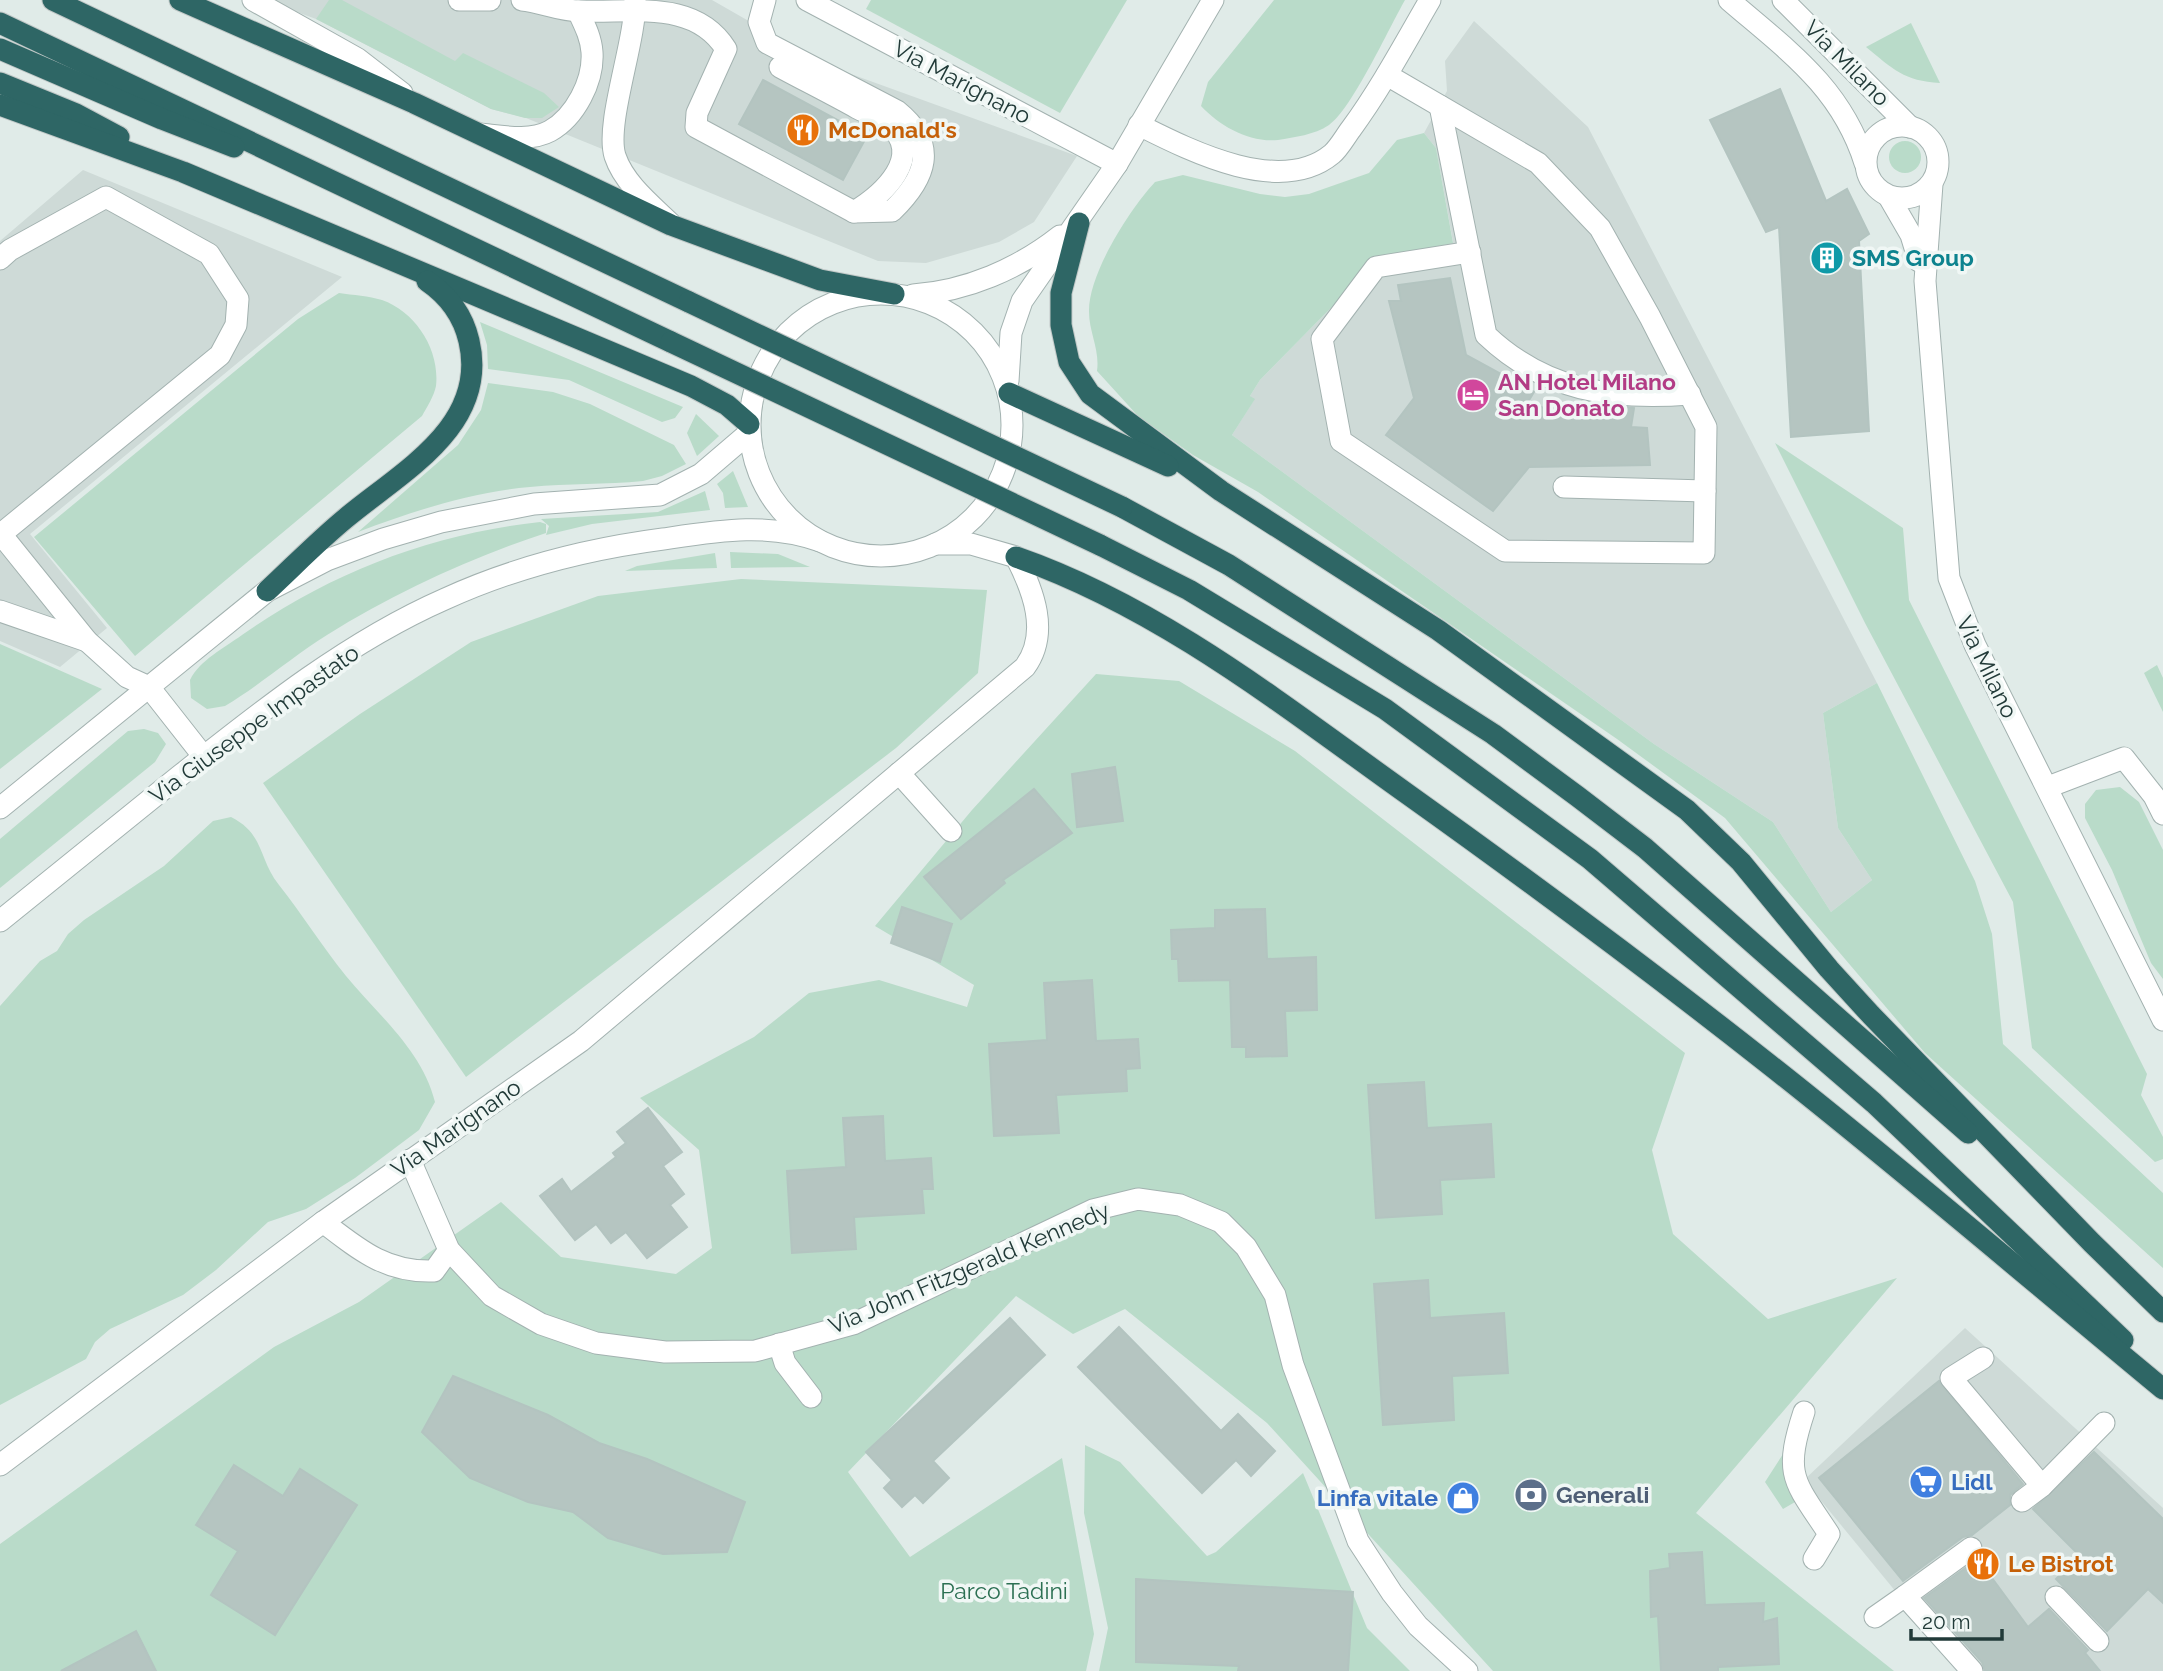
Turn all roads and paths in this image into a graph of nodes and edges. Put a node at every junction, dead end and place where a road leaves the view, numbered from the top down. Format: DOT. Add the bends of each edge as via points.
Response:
graph roads {
  1 [pos="53,0"];
  2 [pos="180,0"];
  3 [pos="253,0"];
  4 [pos="459,0"];
  5 [pos="490,0"];
  6 [pos="522,0"];
  7 [pos="765,0"];
  8 [pos="807,0"];
  9 [pos="1213,0"];
  10 [pos="1430,0"];
  11 [pos="1729,0"];
  12 [pos="1783,0"];
  13 [pos="635,2"];
  14 [pos="578,11"];
  15 [pos="0,23"];
  16 [pos="0,49"];
  17 [pos="1387,75"];
  18 [pos="0,83"];
  19 [pos="414,103"];
  20 [pos="0,105"];
  21 [pos="1440,106"];
  22 [pos="1139,125"];
  23 [pos="1910,127"];
  24 [pos="478,134"];
  25 [pos="1865,163"];
  26 [pos="1117,164"];
  27 [pos="183,172"];
  28 [pos="1931,184"];
  29 [pos="363,195"];
  30 [pos="1889,197"];
  31 [pos="1079,222"];
  32 [pos="671,225"];
  33 [pos="1470,252"];
  34 [pos="0,259"];
  35 [pos="400,262"];
  36 [pos="1925,281"];
  37 [pos="894,294"];
  38 [pos="1009,393"];
  39 [pos="1690,394"];
  40 [pos="749,428"];
  41 [pos="1564,487"];
  42 [pos="1221,491"];
  43 [pos="1705,491"];
  44 [pos="1,534"];
  45 [pos="820,541"];
  46 [pos="936,544"];
  47 [pos="1016,557"];
  48 [pos="267,592"];
  49 [pos="0,611"];
  50 [pos="87,641"];
  51 [pos="149,687"];
  52 [pos="204,757"];
  53 [pos="899,773"];
  54 [pos="2048,787"];
  55 [pos="0,808"];
  56 [pos="2163,814"];
  57 [pos="951,831"];
  58 [pos="0,921"];
  59 [pos="2162,1015"];
  60 [pos="410,1160"];
  61 [pos="323,1222"];
  62 [pos="2092,1243"];
  63 [pos="449,1250"];
  64 [pos="2163,1312"];
  65 [pos="779,1344"];
  66 [pos="1983,1358"];
  67 [pos="2163,1377"];
  68 [pos="2163,1389"];
  69 [pos="811,1397"];
  70 [pos="1804,1412"];
  71 [pos="2104,1423"];
  72 [pos="0,1465"];
  73 [pos="2042,1486"];
  74 [pos="2022,1501"];
  75 [pos="1971,1548"];
  76 [pos="1814,1559"];
  77 [pos="1905,1596"];
  78 [pos="2056,1597"];
  79 [pos="1875,1617"];
  80 [pos="2098,1642"];
  81 [pos="1467,1671"];
  82 [pos="1972,1671"];
  1 -- 62 [label="highway, bridge" via="1122,507 1229,565 1493,734 1644,848"];
  2 -- 19 [label="highway"];
  3 -- 19 [label="street" via="358,59"];
  4 -- 5 [label="street"];
  6 -- 14 [label="street"];
  7 -- 13 [label="street" via="759,22 767,43 897,111 913,124 922,140 924,159 910,193 892,211 854,212 696,127 697,113 726,49 716,27 702,14 680,7"];
  8 -- 26 [label="street, Via Marignano"];
  9 -- 22 [label="street"];
  10 -- 17 [label="street"];
  11 -- 25 [label="street, Via Milano" via="1819,79 1842,109"];
  12 -- 23 [label="street, Via Milano"];
  13 -- 14 [label="street"];
  13 -- 32 [label="street" via="616,120 615,155 636,190"];
  14 -- 24 [label="street" via="592,53 590,75 573,111 549,132 520,137"];
  15 -- 29 [label="highway"];
  16 -- 29 [label="highway" via="162,120"];
  17 -- 21 [label="street"];
  17 -- 22 [label="street" via="1332,154 1299,169 1266,171 1232,165"];
  18 -- 27 [label="highway" via="76,114"];
  19 -- 24 [label="highway"];
  20 -- 27 [label="highway"];
  21 -- 33 [label="street"];
  21 -- 39 [label="street" via="1538,163 1600,228"];
  22 -- 26 [label="street"];
  23 -- 25 [label="street, Via Milano" via="1889,128 1877,135 1868,146"];
  23 -- 28 [label="street, Via Milano" via="1935,146 1938,168"];
  24 -- 32 [label="highway"];
  25 -- 30 [label="street, Via Milano" via="1870,181"];
  26 -- 31 [label="street"];
  27 -- 35 [label="highway"];
  28 -- 30 [label="street" via="1914,197"];
  28 -- 36 [label="street, Via Milano"];
  29 -- 67 [label="highway, bridge" via="1100,545 1189,590 1385,709 1590,859 1874,1103"];
  30 -- 36 [label="street, Via Milano" via="1911,234"];
  31 -- 37 [label="street" via="1004,271 948,290"];
  31 -- 38 [label="street" via="1016,313 1009,345"];
  31 -- 42 [label="highway" via="1061,293 1060,325 1069,362 1090,394"];
  32 -- 37 [label="highway" via="820,280"];
  33 -- 39 [label="street" via="1486,335 1511,358 1553,381 1612,394"];
  33 -- 43 [label="street" via="1376,267 1322,339 1341,441 1505,551 1704,553"];
  34 -- 44 [label="street" via="106,197 209,254 238,299 236,325 220,355"];
  35 -- 40 [label="highway" via="691,386 727,405"];
  35 -- 48 [label="highway" via="443,294 463,323 473,375 465,405 438,441 342,521"];
  36 -- 54 [label="street, Via Milano" via="1949,578 1975,645"];
  37 -- 38 [label="street" via="938,306 969,327 995,358"];
  37 -- 40 [label="street" via="863,294 836,301 789,330 759,375"];
  38 -- 42 [label="highway"];
  38 -- 46 [label="street" via="1012,439 998,484 968,524"];
  39 -- 43 [label="street" via="1706,427"];
  40 -- 45 [label="street" via="755,465 773,500 795,524"];
  40 -- 48 [label="street" via="701,474 660,495 534,504 441,522 327,560"];
  41 -- 43 [label="street"];
  42 -- 62 [label="highway" via="1438,630 1687,810 1741,862 1854,997"];
  44 -- 50 [label="street"];
  45 -- 46 [label="street" via="872,556 911,553"];
  45 -- 52 [label="street, Via Giuseppe Impastato" via="768,529 720,531 590,551 530,566 444,599 375,636"];
  46 -- 47 [label="street" via="971,544"];
  47 -- 53 [label="street, Via Marignano" via="1032,590 1037,615 1034,651 1025,667"];
  47 -- 68 [label="highway" via="1130,608 1223,665 1578,916 1770,1065"];
  48 -- 51 [label="street"];
  49 -- 50 [label="street"];
  50 -- 51 [label="street" via="127,677"];
  51 -- 52 [label="street"];
  51 -- 55 [label="street"];
  52 -- 58 [label="street, Via Giuseppe Impastato"];
  53 -- 57 [label="street"];
  53 -- 60 [label="street, Via Marignano" via="581,1041"];
  54 -- 56 [label="street" via="2124,758"];
  54 -- 59 [label="street, Via Milano"];
  60 -- 61 [label="street, Via Marignano"];
  60 -- 63 [label="street, Via John Fitzgerald Kennedy"];
  61 -- 63 [label="street" via="370,1259 418,1272 434,1270"];
  61 -- 72 [label="street, Via Marignano"];
  62 -- 64 [label="highway"];
  63 -- 65 [label="street, Via John Fitzgerald Kennedy" via="492,1296 541,1324 596,1343 665,1352 755,1351"];
  65 -- 69 [label="street" via="785,1363"];
  65 -- 81 [label="street, Via John Fitzgerald Kennedy" via="853,1324 1094,1210 1138,1199 1180,1205 1221,1222 1246,1247 1275,1295 1293,1364 1358,1541 1418,1626"];
  66 -- 73 [label="street" via="1951,1378"];
  70 -- 76 [label="street" via="1792,1448 1795,1482 1829,1534"];
  71 -- 73 [label="street"];
  73 -- 74 [label="street"];
  75 -- 77 [label="street"];
  77 -- 79 [label="street"];
  77 -- 82 [label="street"];
  78 -- 80 [label="street"];
}
